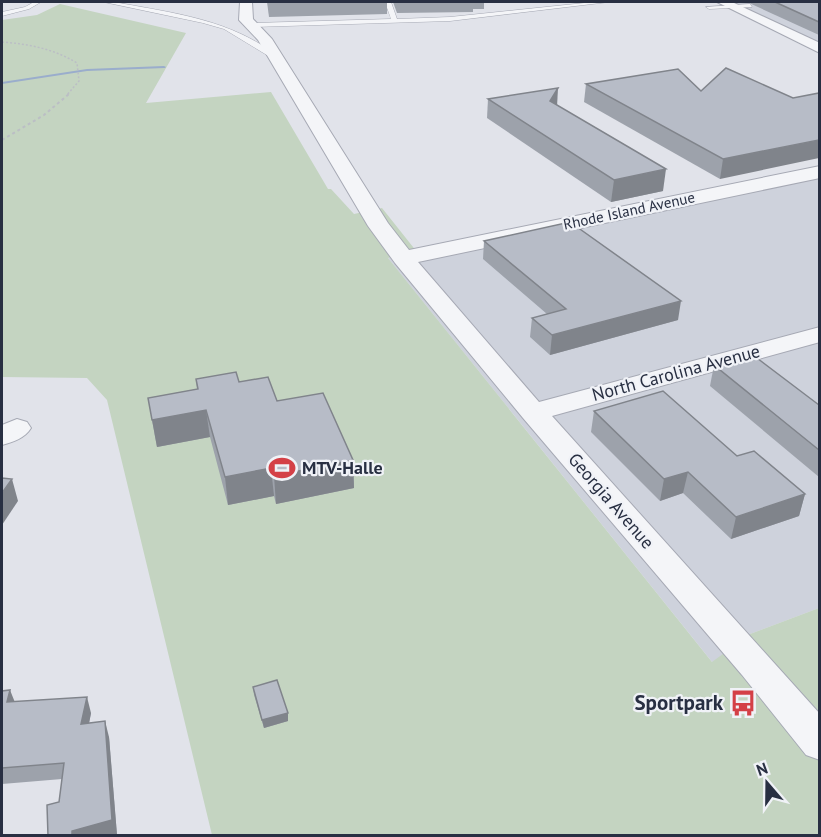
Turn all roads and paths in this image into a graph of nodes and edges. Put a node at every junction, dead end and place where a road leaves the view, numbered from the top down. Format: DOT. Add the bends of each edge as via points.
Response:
graph roads {
  1 [pos="38,2"];
  2 [pos="107,2"];
  3 [pos="246,2"];
  4 [pos="388,2"];
  5 [pos="606,2"];
  6 [pos="727,4"];
  7 [pos="750,6"];
  8 [pos="709,7"];
  9 [pos="2,14"];
  10 [pos="395,21"];
  11 [pos="252,25"];
  12 [pos="2,42"];
  13 [pos="819,50"];
  14 [pos="277,59"];
  15 [pos="2,140"];
  16 [pos="819,172"];
  17 [pos="403,258"];
  18 [pos="819,334"];
  19 [pos="533,412"];
  20 [pos="819,743"];
  1 -- 9 [label="lane"];
  2 -- 14 [label="lane" via="226,28"];
  3 -- 11 [label="street" via="246,20"];
  4 -- 10 [label="lane"];
  5 -- 10 [label="lane"];
  6 -- 7 [label="lane"];
  6 -- 8 [label="lane"];
  6 -- 13 [label="street"];
  10 -- 11 [label="lane"];
  11 -- 14 [label="street, Georgia Avenue"];
  12 -- 15 [label="path" via="69,57 77,63 79,81 64,101"];
  14 -- 17 [label="street, Georgia Avenue" via="379,226"];
  16 -- 17 [label="street, Rhode Island Avenue"];
  17 -- 19 [label="street, Georgia Avenue"];
  18 -- 19 [label="street, North Carolina Avenue"];
  19 -- 20 [label="street, Georgia Avenue"];
}
